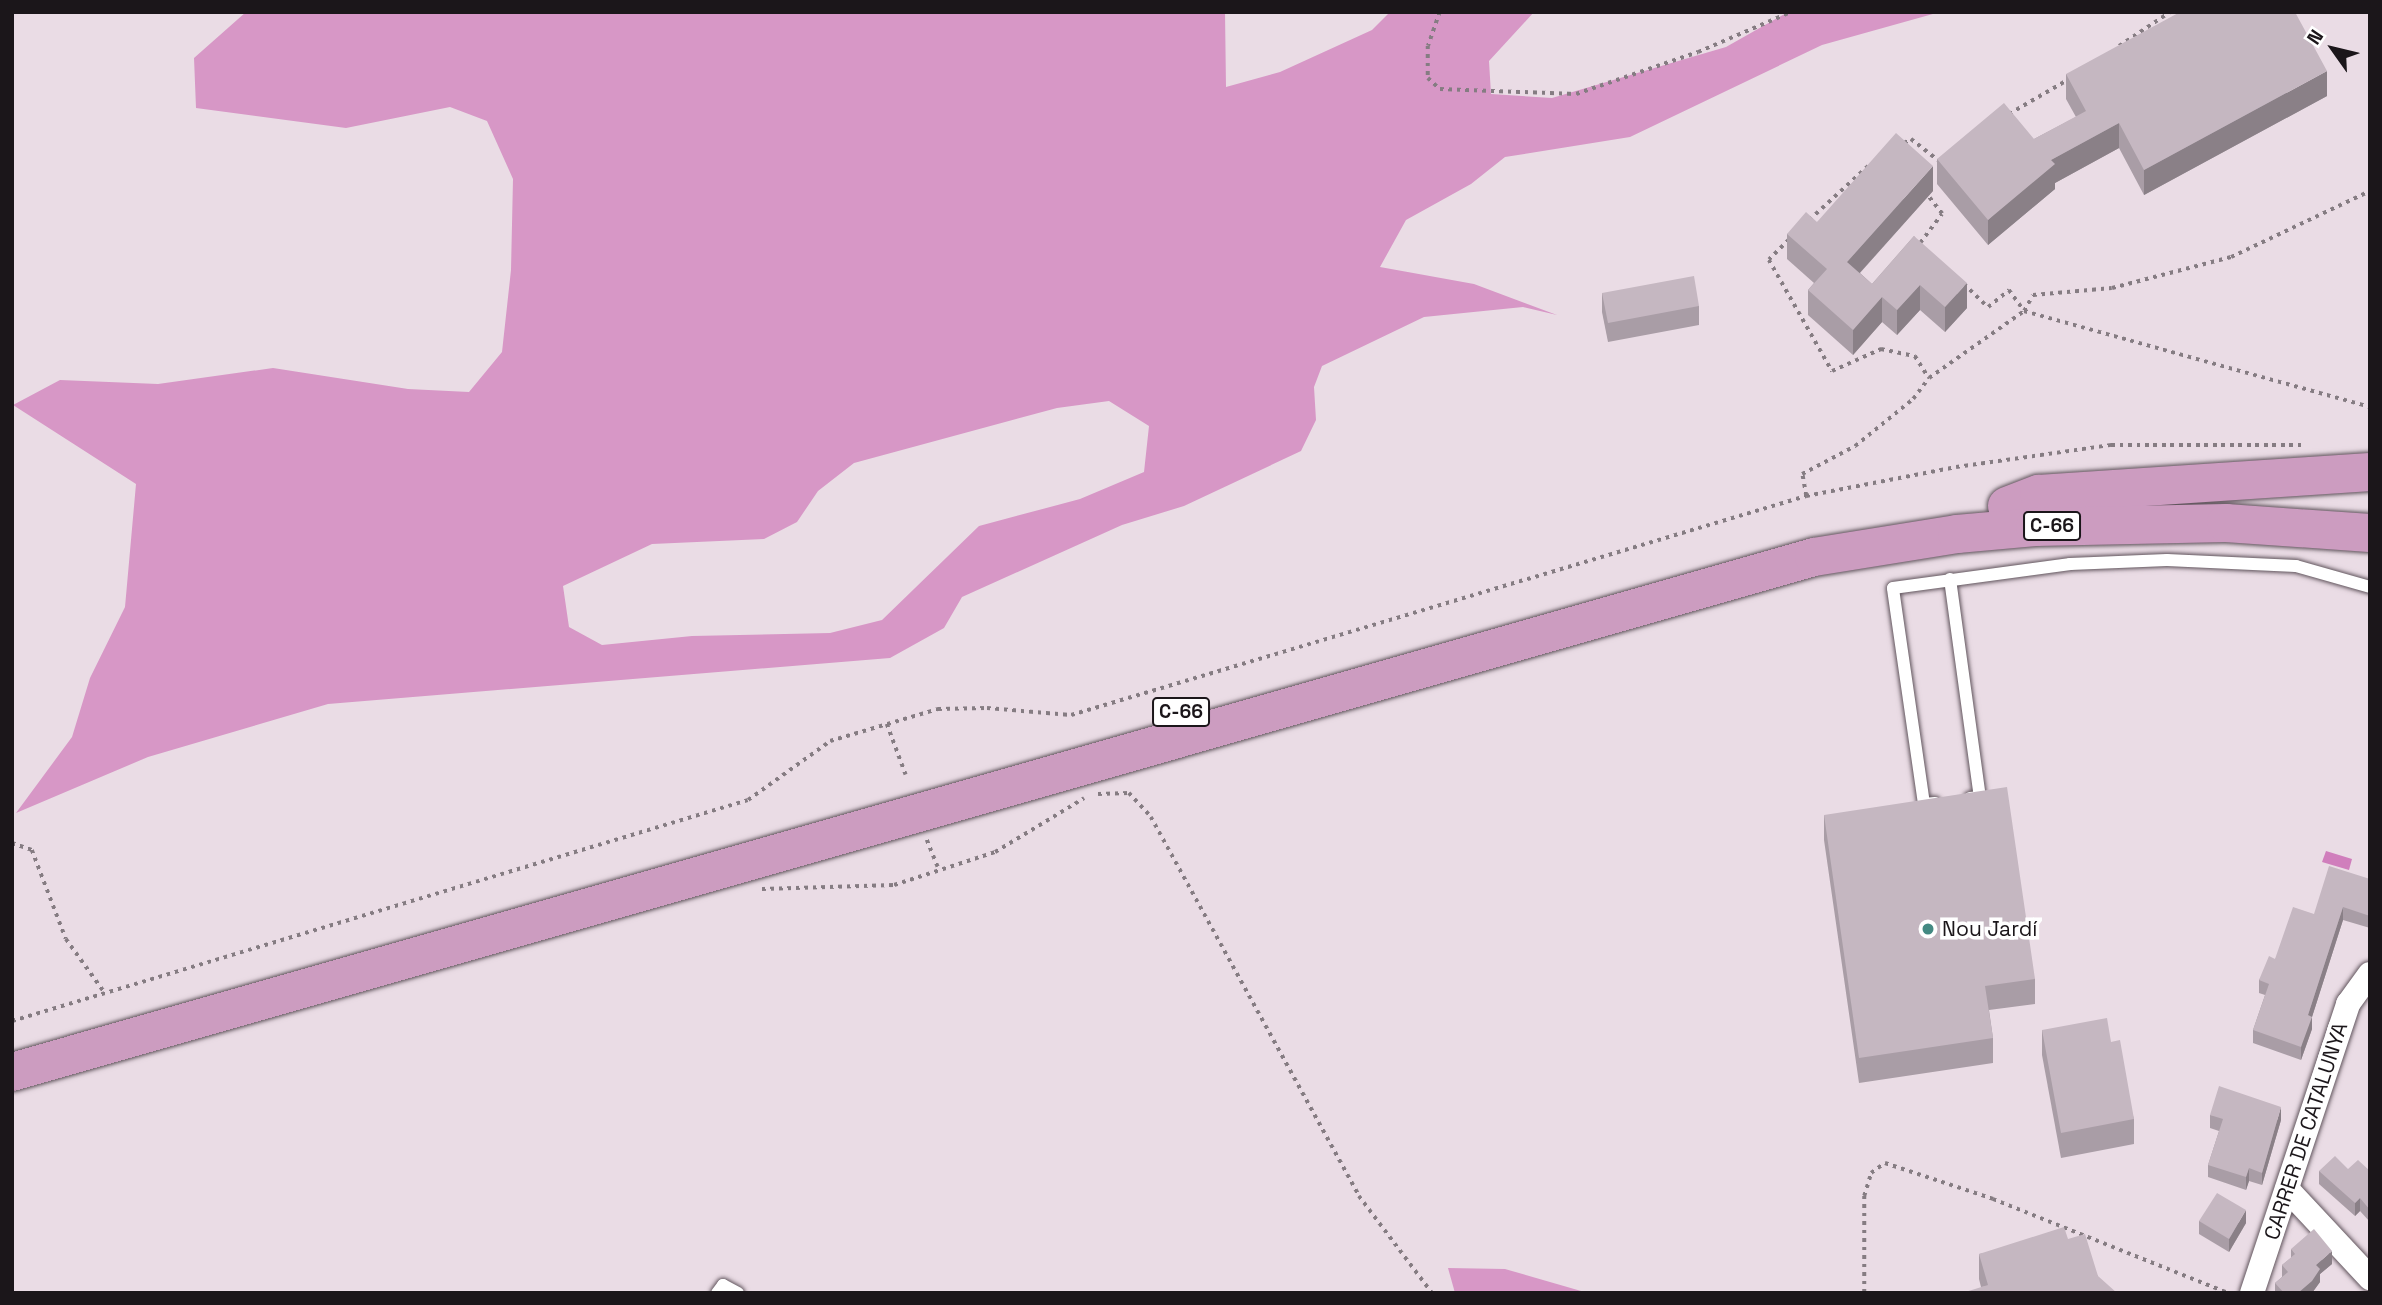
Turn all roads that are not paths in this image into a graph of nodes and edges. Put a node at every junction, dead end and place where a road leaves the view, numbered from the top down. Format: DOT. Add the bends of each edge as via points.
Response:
graph roads {
  1 [pos="2370,472"];
  2 [pos="2370,509"];
  3 [pos="2005,518"];
  4 [pos="2370,533"];
  5 [pos="2370,547"];
  6 [pos="1951,579"];
  7 [pos="2370,587"];
  8 [pos="2370,974"];
  9 [pos="12,1049"];
  10 [pos="12,1072"];
  11 [pos="2287,1189"];
  12 [pos="2370,1278"];
  13 [pos="717,1293"];
  14 [pos="738,1293"];
  15 [pos="2252,1293"];
  1 -- 3 [label="highway" via="2039,494"];
  2 -- 3 [label="highway, C-66" via="2160,499"];
  3 -- 4 [label="highway, C-66"];
  3 -- 5 [label="highway" via="2044,541 2156,537"];
  3 -- 9 [label="highway, C-66" via="1885,522 1728,555"];
  3 -- 10 [label="highway, C-66" via="1713,583"];
  6 -- 6 [label="lane" via="1980,797 1924,804 1893,588"];
  6 -- 7 [label="lane" via="2070,564 2167,560 2296,566"];
  8 -- 11 [label="street, CARRER DE CATALUNYA" via="2348,1004"];
  11 -- 12 [label="street"];
  11 -- 15 [label="street, CARRER DE CATALUNYA"];
  13 -- 14 [label="lane" via="723,1285"];
}
